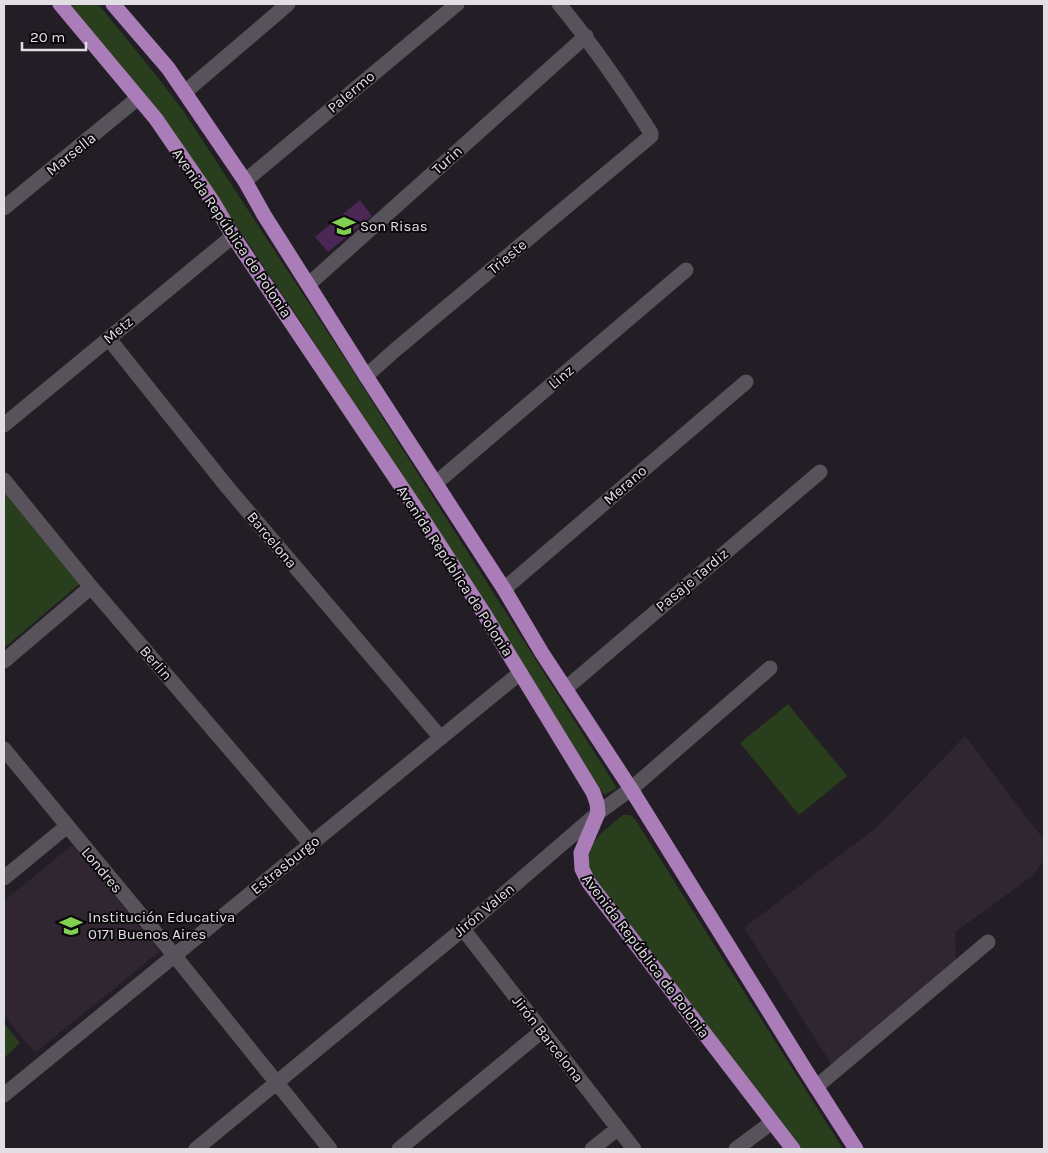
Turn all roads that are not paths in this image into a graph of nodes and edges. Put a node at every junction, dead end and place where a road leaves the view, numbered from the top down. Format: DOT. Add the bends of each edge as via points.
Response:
graph roads {
  1 [pos="60,4"];
  2 [pos="113,4"];
  3 [pos="288,4"];
  4 [pos="457,4"];
  5 [pos="560,4"];
  6 [pos="586,36"];
  7 [pos="185,92"];
  8 [pos="138,98"];
  9 [pos="245,181"];
  10 [pos="4,208"];
  11 [pos="233,236"];
  12 [pos="686,270"];
  13 [pos="309,284"];
  14 [pos="109,339"];
  15 [pos="366,376"];
  16 [pos="746,382"];
  17 [pos="4,425"];
  18 [pos="820,472"];
  19 [pos="4,480"];
  20 [pos="436,483"];
  21 [pos="91,587"];
  22 [pos="504,589"];
  23 [pos="4,661"];
  24 [pos="770,668"];
  25 [pos="520,673"];
  26 [pos="565,689"];
  27 [pos="440,738"];
  28 [pos="4,749"];
  29 [pos="631,789"];
  30 [pos="598,813"];
  31 [pos="66,827"];
  32 [pos="311,844"];
  33 [pos="4,878"];
  34 [pos="463,929"];
  35 [pos="988,942"];
  36 [pos="174,956"];
  37 [pos="542,1031"];
  38 [pos="277,1083"];
  39 [pos="816,1087"];
  40 [pos="4,1095"];
  41 [pos="772,1122"];
  42 [pos="617,1129"];
  43 [pos="196,1149"];
  44 [pos="330,1149"];
  45 [pos="399,1149"];
  46 [pos="592,1149"];
  47 [pos="634,1149"];
  48 [pos="736,1149"];
  49 [pos="792,1149"];
  50 [pos="856,1149"];
  1 -- 8 [label="main road, Avenida República de Polonia"];
  2 -- 7 [label="main road, Avenida República de Polonia"];
  3 -- 7 [label="street"];
  4 -- 9 [label="street, Palermo"];
  5 -- 6 [label="street"];
  6 -- 13 [label="street, Turin"];
  6 -- 15 [label="street, Trieste" via="652,133 650,139"];
  7 -- 9 [label="main road, Avenida República de Polonia"];
  8 -- 10 [label="street, Marsella"];
  8 -- 11 [label="main road, Avenida República de Polonia" via="156,119"];
  9 -- 13 [label="main road, Avenida República de Polonia"];
  11 -- 14 [label="street, Metz"];
  11 -- 25 [label="main road, Avenida República de Polonia" via="413,504"];
  12 -- 20 [label="street, Linz"];
  13 -- 15 [label="main road, Avenida República de Polonia"];
  14 -- 17 [label="street, Metz"];
  14 -- 27 [label="street, Barcelona" via="228,488"];
  15 -- 20 [label="main road, Avenida República de Polonia"];
  16 -- 22 [label="street, Merano"];
  18 -- 26 [label="street, Pasaje Tardiz"];
  19 -- 21 [label="street, Berlin"];
  20 -- 22 [label="main road, Avenida República de Polonia"];
  21 -- 23 [label="street"];
  21 -- 32 [label="street, Berlin"];
  22 -- 26 [label="main road, Avenida República de Polonia"];
  24 -- 29 [label="street, Jirón Valen"];
  25 -- 27 [label="street, Estrasburgo"];
  25 -- 30 [label="main road, Avenida República de Polonia" via="593,792"];
  26 -- 29 [label="main road, Avenida República de Polonia"];
  27 -- 32 [label="street, Estrasburgo"];
  28 -- 31 [label="street, Londres"];
  29 -- 30 [label="street, Jirón Valen"];
  29 -- 39 [label="main road, Avenida República de Polonia"];
  30 -- 34 [label="street, Jirón Valen"];
  30 -- 41 [label="main road, Avenida República de Polonia" via="581,853 582,869 589,883"];
  31 -- 33 [label="street"];
  31 -- 36 [label="street, Londres"];
  32 -- 36 [label="street, Estrasburgo"];
  34 -- 37 [label="street, Jirón Barcelona"];
  34 -- 38 [label="street, Jirón Valen"];
  35 -- 39 [label="street"];
  36 -- 38 [label="street, Londres"];
  36 -- 40 [label="street, Estrasburgo"];
  37 -- 42 [label="street, Jirón Barcelona"];
  37 -- 45 [label="street"];
  38 -- 43 [label="street, Jirón Valen"];
  38 -- 44 [label="street, Londres"];
  39 -- 50 [label="main road, Avenida República de Polonia"];
  41 -- 48 [label="street"];
  41 -- 49 [label="main road, Avenida República de Polonia"];
  42 -- 46 [label="street"];
  42 -- 47 [label="street, Jirón Barcelona"];
}
